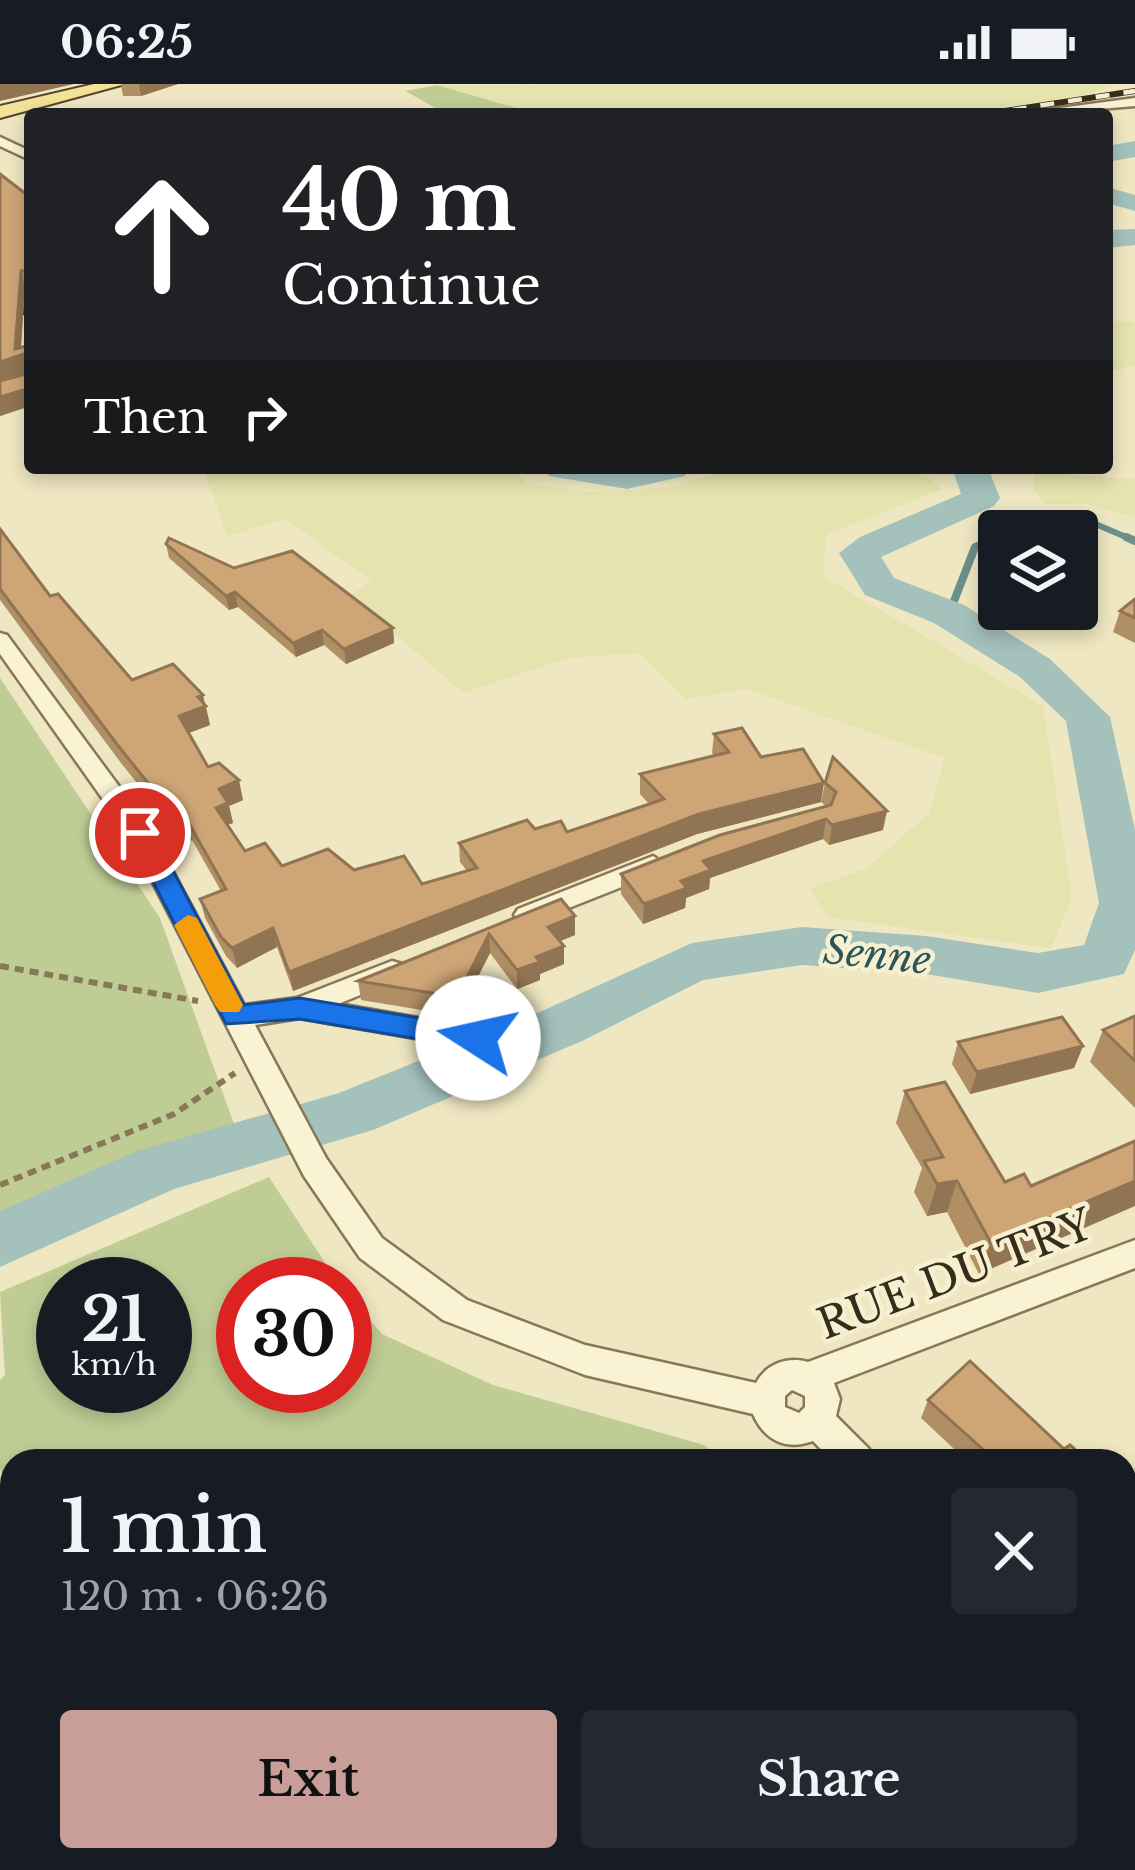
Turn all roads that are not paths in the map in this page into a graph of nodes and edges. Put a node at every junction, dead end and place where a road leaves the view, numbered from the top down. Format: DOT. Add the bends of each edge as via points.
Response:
graph roads {
  1 [pos="95,84"];
  2 [pos="116,84"];
  3 [pos="57,102"];
  4 [pos="1135,102"];
  5 [pos="1090,108"];
  6 [pos="0,109"];
  7 [pos="0,639"];
  8 [pos="688,851"];
  9 [pos="499,927"];
  10 [pos="412,963"];
  11 [pos="230,1007"];
  12 [pos="300,1008"];
  13 [pos="478,1038"];
  14 [pos="1135,1254"];
  15 [pos="806,1378"];
  16 [pos="766,1401"];
  17 [pos="817,1421"];
  18 [pos="844,1449"];
  1 -- 3 [label="main road"];
  2 -- 3 [label="main road"];
  3 -- 6 [label="main road"];
  4 -- 5 [label="street"];
  7 -- 11 [label="street" via="140,833"];
  8 -- 9 [label="street"];
  10 -- 12 [label="street"];
  11 -- 12 [label="street"];
  11 -- 16 [label="street" via="315,1167 371,1248 455,1310 585,1360"];
  12 -- 13 [label="street"];
  14 -- 15 [label="street, RUE DU TRY"];
  15 -- 16 [label="street" via="778,1378"];
  15 -- 17 [label="street" via="823,1398"];
  16 -- 17 [label="street" via="787,1427"];
  17 -- 18 [label="street"];
}
